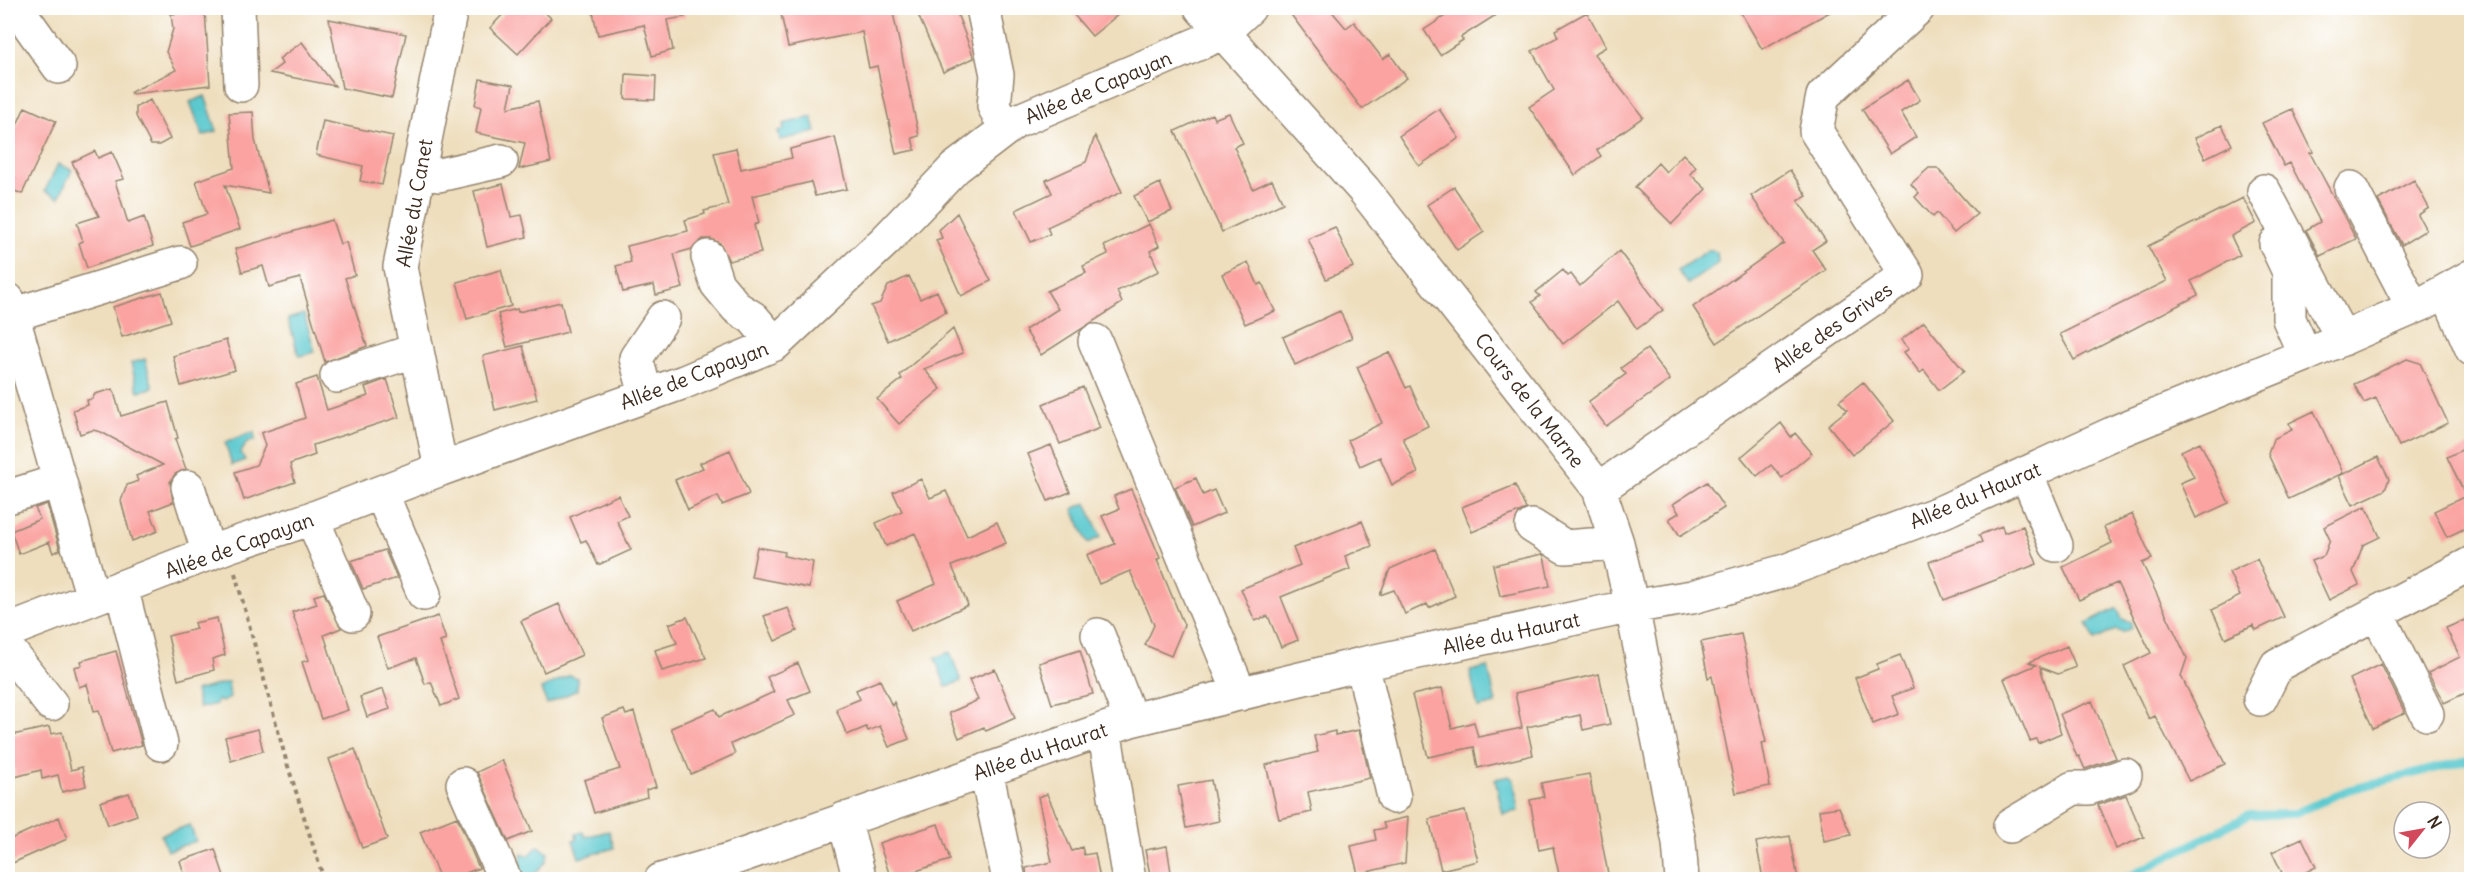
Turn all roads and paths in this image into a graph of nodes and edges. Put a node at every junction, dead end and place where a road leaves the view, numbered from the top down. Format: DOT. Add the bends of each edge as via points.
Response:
graph roads {
  1 [pos="17,8"];
  2 [pos="238,8"];
  3 [pos="451,8"];
  4 [pos="983,8"];
  5 [pos="1201,8"];
  6 [pos="1249,8"];
  7 [pos="1918,8"];
  8 [pos="1224,31"];
  9 [pos="59,67"];
  10 [pos="241,85"];
  11 [pos="1006,129"];
  12 [pos="501,161"];
  13 [pos="418,172"];
  14 [pos="2352,188"];
  15 [pos="2264,191"];
  16 [pos="2267,226"];
  17 [pos="708,257"];
  18 [pos="180,263"];
  19 [pos="2459,284"];
  20 [pos="2413,307"];
  21 [pos="10,308"];
  22 [pos="663,318"];
  23 [pos="2343,339"];
  24 [pos="1095,341"];
  25 [pos="775,344"];
  26 [pos="2472,349"];
  27 [pos="417,350"];
  28 [pos="2305,355"];
  29 [pos="337,376"];
  30 [pos="646,395"];
  31 [pos="441,469"];
  32 [pos="2026,473"];
  33 [pos="59,481"];
  34 [pos="188,487"];
  35 [pos="1599,489"];
  36 [pos="381,492"];
  37 [pos="8,497"];
  38 [pos="312,518"];
  39 [pos="1532,526"];
  40 [pos="1617,543"];
  41 [pos="2056,545"];
  42 [pos="219,550"];
  43 [pos="2472,563"];
  44 [pos="107,593"];
  45 [pos="424,594"];
  46 [pos="1632,607"];
  47 [pos="2377,613"];
  48 [pos="353,614"];
  49 [pos="8,631"];
  50 [pos="1098,636"];
  51 [pos="8,649"];
  52 [pos="1362,664"];
  53 [pos="1240,694"];
  54 [pos="2260,699"];
  55 [pos="51,704"];
  56 [pos="2427,714"];
  57 [pos="1107,728"];
  58 [pos="161,744"];
  59 [pos="986,770"];
  60 [pos="2125,775"];
  61 [pos="463,784"];
  62 [pos="1394,797"];
  63 [pos="1101,817"];
  64 [pos="844,819"];
  65 [pos="2010,826"];
  66 [pos="708,873"];
  67 [pos="324,879"];
  68 [pos="505,879"];
  69 [pos="662,879"];
  70 [pos="860,879"];
  71 [pos="1009,879"];
  72 [pos="1129,879"];
  73 [pos="1682,879"];
  1 -- 9 [label="street"];
  2 -- 10 [label="street"];
  3 -- 13 [label="street, Allée du Canet"];
  4 -- 11 [label="street" via="998,75 994,106"];
  5 -- 8 [label="street, Cours de la Marne"];
  6 -- 8 [label="street, Allée de Capayan"];
  7 -- 35 [label="street, Allée des Grives" via="1823,96 1816,131 1907,275"];
  8 -- 11 [label="street, Allée de Capayan"];
  8 -- 35 [label="street, Cours de la Marne" via="1364,190"];
  11 -- 25 [label="street, Allée de Capayan" via="955,168 885,241"];
  12 -- 13 [label="street" via="439,175"];
  13 -- 27 [label="street, Allée du Canet" via="400,267"];
  14 -- 20 [label="street"];
  15 -- 23 [label="street"];
  16 -- 28 [label="street" via="2289,272 2289,319"];
  17 -- 25 [label="street" via="717,284"];
  18 -- 21 [label="street"];
  19 -- 20 [label="street, Allée du Haurat"];
  19 -- 26 [label="street"];
  20 -- 23 [label="street, Allée du Haurat"];
  21 -- 33 [label="street"];
  22 -- 30 [label="street" via="636,358"];
  23 -- 28 [label="street, Allée du Haurat"];
  24 -- 53 [label="street"];
  25 -- 30 [label="street, Allée de Capayan"];
  27 -- 29 [label="street"];
  27 -- 31 [label="street, Allée du Canet"];
  28 -- 32 [label="street, Allée du Haurat"];
  30 -- 31 [label="street, Allée de Capayan"];
  31 -- 36 [label="street, Allée de Capayan"];
  32 -- 41 [label="street"];
  32 -- 46 [label="street, Allée du Haurat" via="1944,511 1785,571 1692,597"];
  33 -- 37 [label="street"];
  33 -- 44 [label="street"];
  34 -- 42 [label="street"];
  35 -- 40 [label="street, Cours de la Marne"];
  36 -- 38 [label="street, Allée de Capayan"];
  36 -- 45 [label="street"];
  38 -- 42 [label="street, Allée de Capayan"];
  38 -- 48 [label="street"];
  39 -- 40 [label="street" via="1565,547"];
  40 -- 46 [label="street, Cours de la Marne"];
  42 -- 44 [label="street, Allée de Capayan"];
  42 -- 67 [label="path"];
  43 -- 47 [label="street"];
  44 -- 49 [label="street, Allée de Capayan"];
  44 -- 58 [label="street"];
  46 -- 52 [label="street, Allée du Haurat"];
  46 -- 73 [label="street, Cours de la Marne" via="1679,842"];
  47 -- 54 [label="street" via="2277,665"];
  47 -- 56 [label="street"];
  50 -- 57 [label="street"];
  51 -- 55 [label="street"];
  52 -- 53 [label="street, Allée du Haurat"];
  52 -- 62 [label="street"];
  53 -- 57 [label="street, Allée du Haurat"];
  57 -- 59 [label="street, Allée du Haurat"];
  57 -- 63 [label="street"];
  57 -- 72 [label="street"];
  59 -- 64 [label="street, Allée du Haurat"];
  59 -- 71 [label="street"];
  60 -- 65 [label="street" via="2089,788 2073,788"];
  61 -- 68 [label="street"];
  64 -- 66 [label="street, Allée du Haurat"];
  64 -- 70 [label="street"];
  66 -- 69 [label="street, Allée du Haurat"];
}
